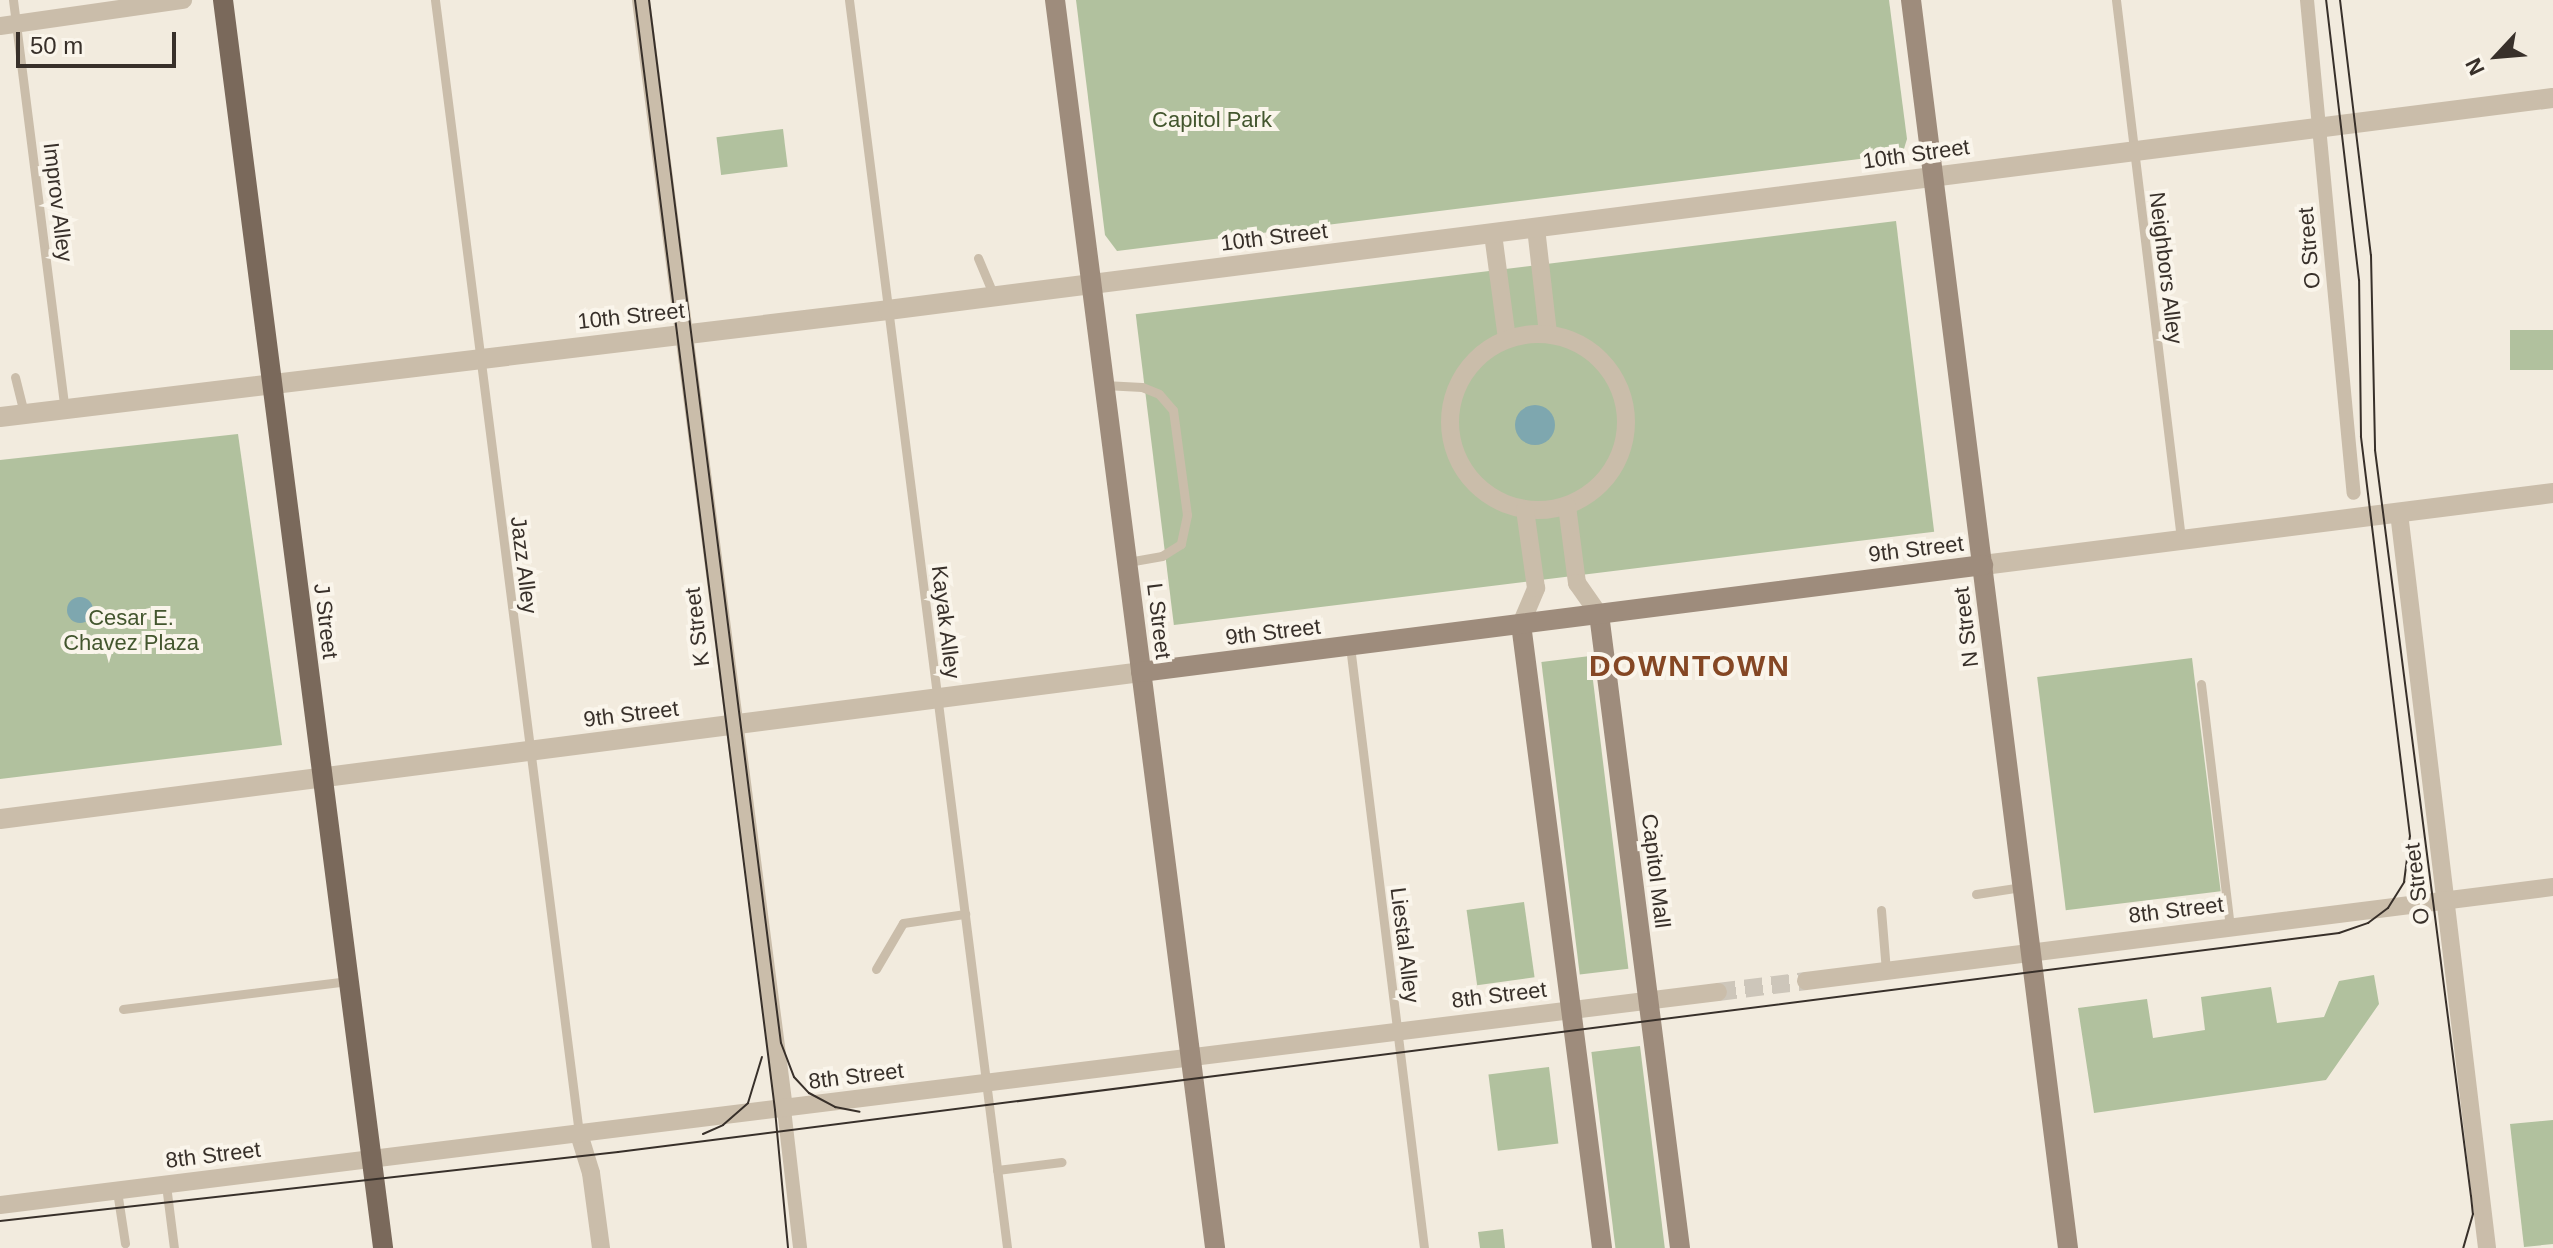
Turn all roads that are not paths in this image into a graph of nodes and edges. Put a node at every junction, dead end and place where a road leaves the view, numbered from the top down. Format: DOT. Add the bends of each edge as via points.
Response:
graph roads {
  1 [pos="13,0"];
  2 [pos="183,0"];
  3 [pos="223,0"];
  4 [pos="435,0"];
  5 [pos="641,0"];
  6 [pos="849,0"];
  7 [pos="1055,0"];
  8 [pos="1911,0"];
  9 [pos="2116,0"];
  10 [pos="2307,0"];
  11 [pos="8,25"];
  12 [pos="2553,98"];
  13 [pos="2323,126"];
  14 [pos="2133,149"];
  15 [pos="1932,176"];
  16 [pos="1536,228"];
  17 [pos="1493,234"];
  18 [pos="978,258"];
  19 [pos="1091,283"];
  20 [pos="994,296"];
  21 [pos="888,310"];
  22 [pos="1548,333"];
  23 [pos="683,334"];
  24 [pos="1507,339"];
  25 [pos="480,357"];
  26 [pos="15,377"];
  27 [pos="272,385"];
  28 [pos="1104,385"];
  29 [pos="65,409"];
  30 [pos="24,414"];
  31 [pos="0,417"];
  32 [pos="2354,493"];
  33 [pos="2553,493"];
  34 [pos="1567,506"];
  35 [pos="1525,510"];
  36 [pos="2399,513"];
  37 [pos="2181,539"];
  38 [pos="1127,562"];
  39 [pos="1983,565"];
  40 [pos="1599,614"];
  41 [pos="1521,624"];
  42 [pos="1350,646"];
  43 [pos="1141,672"];
  44 [pos="2201,684"];
  45 [pos="938,699"];
  46 [pos="733,725"];
  47 [pos="530,751"];
  48 [pos="322,779"];
  49 [pos="0,819"];
  50 [pos="2022,887"];
  51 [pos="2553,887"];
  52 [pos="1976,894"];
  53 [pos="2443,901"];
  54 [pos="1881,910"];
  55 [pos="965,914"];
  56 [pos="2230,928"];
  57 [pos="2030,953"];
  58 [pos="876,969"];
  59 [pos="1886,971"];
  60 [pos="348,981"];
  61 [pos="1806,981"];
  62 [pos="1718,992"];
  63 [pos="1649,1001"];
  64 [pos="123,1009"];
  65 [pos="1572,1010"];
  66 [pos="1398,1032"];
  67 [pos="1190,1057"];
  68 [pos="986,1084"];
  69 [pos="784,1109"];
  70 [pos="579,1134"];
  71 [pos="371,1159"];
  72 [pos="1062,1162"];
  73 [pos="997,1170"];
  74 [pos="166,1185"];
  75 [pos="117,1191"];
  76 [pos="0,1205"];
  77 [pos="125,1243"];
  78 [pos="174,1248"];
  79 [pos="383,1248"];
  80 [pos="601,1248"];
  81 [pos="800,1248"];
  82 [pos="1007,1248"];
  83 [pos="1215,1248"];
  84 [pos="1424,1248"];
  85 [pos="1602,1248"];
  86 [pos="1680,1248"];
  87 [pos="2068,1248"];
  88 [pos="2487,1248"];
  1 -- 11 [label="lane, Improv Alley"];
  2 -- 11 [label="street"];
  3 -- 27 [label="main road, J Street"];
  4 -- 25 [label="lane, Jazz Alley"];
  5 -- 23 [label="street, K Street"];
  6 -- 21 [label="lane, Kayak Alley"];
  7 -- 19 [label="main road, L Street"];
  8 -- 15 [label="main road, N Street"];
  9 -- 14 [label="lane, Neighbors Alley"];
  10 -- 13 [label="street, O Street"];
  11 -- 29 [label="lane, Improv Alley"];
  12 -- 13 [label="street, 10th Street"];
  13 -- 14 [label="street, 10th Street"];
  13 -- 32 [label="street, O Street"];
  14 -- 15 [label="street, 10th Street"];
  14 -- 37 [label="lane, Neighbors Alley"];
  15 -- 16 [label="street, 10th Street"];
  15 -- 39 [label="main road, N Street"];
  16 -- 17 [label="street, 10th Street"];
  16 -- 22 [label="street"];
  17 -- 19 [label="street, 10th Street"];
  17 -- 24 [label="street"];
  18 -- 20 [label="lane"];
  19 -- 20 [label="street, 10th Street"];
  19 -- 28 [label="main road, L Street"];
  20 -- 21 [label="street, 10th Street"];
  21 -- 23 [label="street, 10th Street"];
  21 -- 45 [label="lane, Kayak Alley"];
  22 -- 24 [label="street"];
  22 -- 34 [label="street" via="1598,358 1616,382 1626,414 1624,442 1612,470 1595,491"];
  23 -- 25 [label="street, 10th Street"];
  23 -- 46 [label="street, K Street"];
  24 -- 35 [label="street" via="1464,374 1452,403 1451,435 1460,462 1479,487"];
  25 -- 27 [label="street, 10th Street"];
  25 -- 47 [label="lane, Jazz Alley"];
  26 -- 30 [label="lane"];
  27 -- 29 [label="street, 10th Street"];
  27 -- 48 [label="main road, J Street"];
  28 -- 38 [label="main road, L Street"];
  28 -- 38 [label="lane" via="1142,387 1159,394 1173,410 1187,515 1181,544 1162,556"];
  29 -- 30 [label="street, 10th Street"];
  30 -- 31 [label="street, 10th Street"];
  33 -- 36 [label="street, 9th Street"];
  34 -- 35 [label="street"];
  34 -- 40 [label="street, Capitol Mall" via="1577,583"];
  35 -- 41 [label="street" via="1536,588"];
  36 -- 37 [label="street, 9th Street"];
  36 -- 53 [label="street, O Street"];
  37 -- 39 [label="street, 9th Street"];
  38 -- 43 [label="main road, L Street"];
  39 -- 40 [label="main road, 9th Street"];
  39 -- 50 [label="main road, N Street"];
  40 -- 41 [label="main road, 9th Street"];
  40 -- 63 [label="main road, Capitol Mall"];
  41 -- 42 [label="main road, 9th Street"];
  41 -- 65 [label="main road"];
  42 -- 43 [label="main road, 9th Street"];
  42 -- 66 [label="lane, Liestal Alley"];
  43 -- 45 [label="street, 9th Street"];
  43 -- 67 [label="main road, L Street"];
  44 -- 56 [label="lane"];
  45 -- 46 [label="street, 9th Street"];
  45 -- 55 [label="lane, Kayak Alley"];
  46 -- 47 [label="street, 9th Street"];
  46 -- 69 [label="street, K Street"];
  47 -- 48 [label="street, 9th Street"];
  47 -- 70 [label="lane, Jazz Alley"];
  48 -- 49 [label="street, 9th Street"];
  48 -- 60 [label="main road, J Street"];
  50 -- 52 [label="lane"];
  50 -- 57 [label="main road, N Street"];
  51 -- 53 [label="street, 8th Street"];
  53 -- 56 [label="street, 8th Street"];
  53 -- 88 [label="street, O Street"];
  54 -- 59 [label="lane"];
  55 -- 58 [label="lane" via="903,923"];
  55 -- 68 [label="lane, Kayak Alley"];
  56 -- 57 [label="street, 8th Street"];
  57 -- 59 [label="street, 8th Street"];
  57 -- 87 [label="main road, N Street"];
  59 -- 61 [label="street, 8th Street"];
  60 -- 64 [label="lane"];
  60 -- 71 [label="main road, J Street"];
  62 -- 63 [label="street, 8th Street"];
  63 -- 65 [label="street, 8th Street"];
  63 -- 86 [label="main road, Capitol Mall"];
  65 -- 66 [label="street, 8th Street"];
  65 -- 85 [label="main road"];
  66 -- 67 [label="street, 8th Street"];
  66 -- 84 [label="lane, Liestal Alley"];
  67 -- 68 [label="street, 8th Street"];
  67 -- 83 [label="main road, L Street"];
  68 -- 69 [label="street, 8th Street"];
  68 -- 73 [label="lane, Kayak Alley"];
  69 -- 70 [label="street, 8th Street"];
  69 -- 81 [label="street, K Street"];
  70 -- 71 [label="street, 8th Street"];
  70 -- 80 [label="street" via="591,1173"];
  71 -- 74 [label="street, 8th Street"];
  71 -- 79 [label="main road, J Street"];
  72 -- 73 [label="lane"];
  73 -- 82 [label="lane, Kayak Alley"];
  74 -- 75 [label="street, 8th Street"];
  74 -- 78 [label="lane"];
  75 -- 76 [label="street, 8th Street"];
  75 -- 77 [label="lane"];
}
